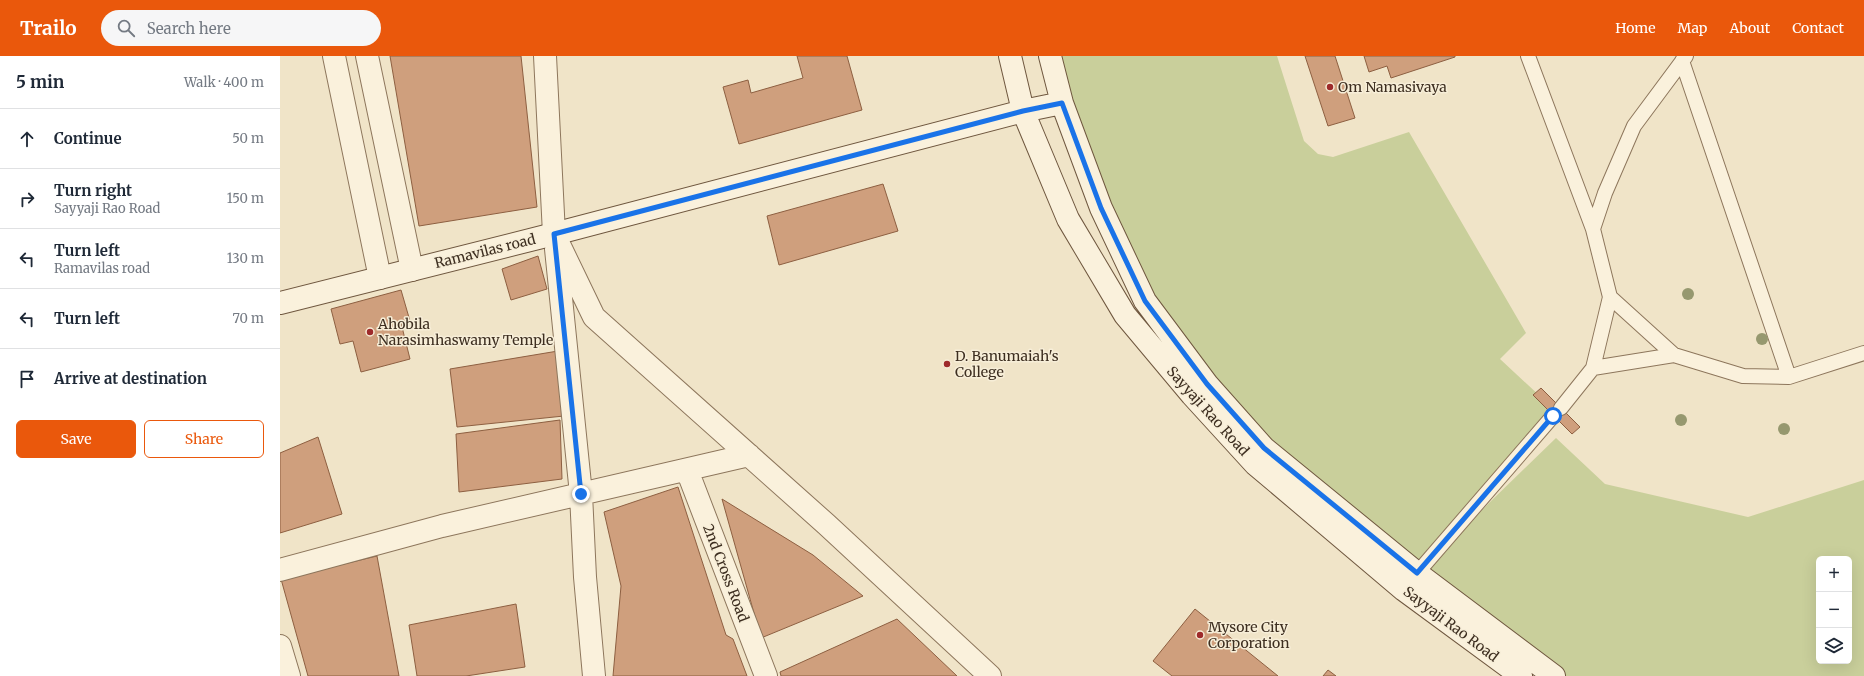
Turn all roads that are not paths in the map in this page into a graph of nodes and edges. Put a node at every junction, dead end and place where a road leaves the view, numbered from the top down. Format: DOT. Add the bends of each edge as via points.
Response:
graph roads {
  1 [pos="334,56"];
  2 [pos="367,56"];
  3 [pos="545,56"];
  4 [pos="1010,56"];
  5 [pos="1050,56"];
  6 [pos="1528,56"];
  7 [pos="1684,58"];
  8 [pos="1062,103"];
  9 [pos="1023,111"];
  10 [pos="1593,229"];
  11 [pos="554,234"];
  12 [pos="412,270"];
  13 [pos="380,278"];
  14 [pos="1610,297"];
  15 [pos="280,303"];
  16 [pos="1864,353"];
  17 [pos="1674,355"];
  18 [pos="1593,368"];
  19 [pos="1789,377"];
  20 [pos="749,455"];
  21 [pos="687,470"];
  22 [pos="581,494"];
  23 [pos="280,570"];
  24 [pos="1411,581"];
  25 [pos="280,646"];
  26 [pos="289,676"];
  27 [pos="594,676"];
  28 [pos="766,676"];
  29 [pos="990,676"];
  30 [pos="1521,676"];
  31 [pos="1554,676"];
  1 -- 13 [label="main road"];
  2 -- 12 [label="main road"];
  3 -- 11 [label="main road"];
  4 -- 9 [label="main road, Sayyaji Rao Road"];
  5 -- 8 [label="main road, Sayyaji Rao Road"];
  6 -- 10 [label="lane"];
  7 -- 10 [label="lane" via="1634,126 1605,193"];
  7 -- 19 [label="lane"];
  8 -- 9 [label="main road, Ramavilas road"];
  8 -- 24 [label="main road, Sayyaji Rao Road" via="1101,208 1145,301 1207,384 1264,448"];
  9 -- 11 [label="main road, Ramavilas road"];
  9 -- 24 [label="main road, Sayyaji Rao Road" via="1068,220 1125,315 1192,395 1255,464"];
  10 -- 14 [label="lane"];
  11 -- 12 [label="main road, Ramavilas road"];
  11 -- 20 [label="main road" via="594,317"];
  11 -- 22 [label="main road"];
  12 -- 13 [label="main road, Ramavilas road"];
  13 -- 15 [label="main road, Ramavilas road"];
  14 -- 17 [label="lane"];
  14 -- 18 [label="lane"];
  16 -- 19 [label="lane"];
  17 -- 18 [label="lane"];
  17 -- 19 [label="lane" via="1743,376"];
  18 -- 24 [label="lane"];
  20 -- 21 [label="main road"];
  20 -- 29 [label="main road"];
  21 -- 22 [label="main road"];
  21 -- 28 [label="main road, 2nd Cross Road"];
  22 -- 23 [label="main road" via="442,526"];
  22 -- 27 [label="main road"];
  24 -- 30 [label="main road, Sayyaji Rao Road"];
  24 -- 31 [label="main road, Sayyaji Rao Road"];
  25 -- 26 [label="main road"];
}
